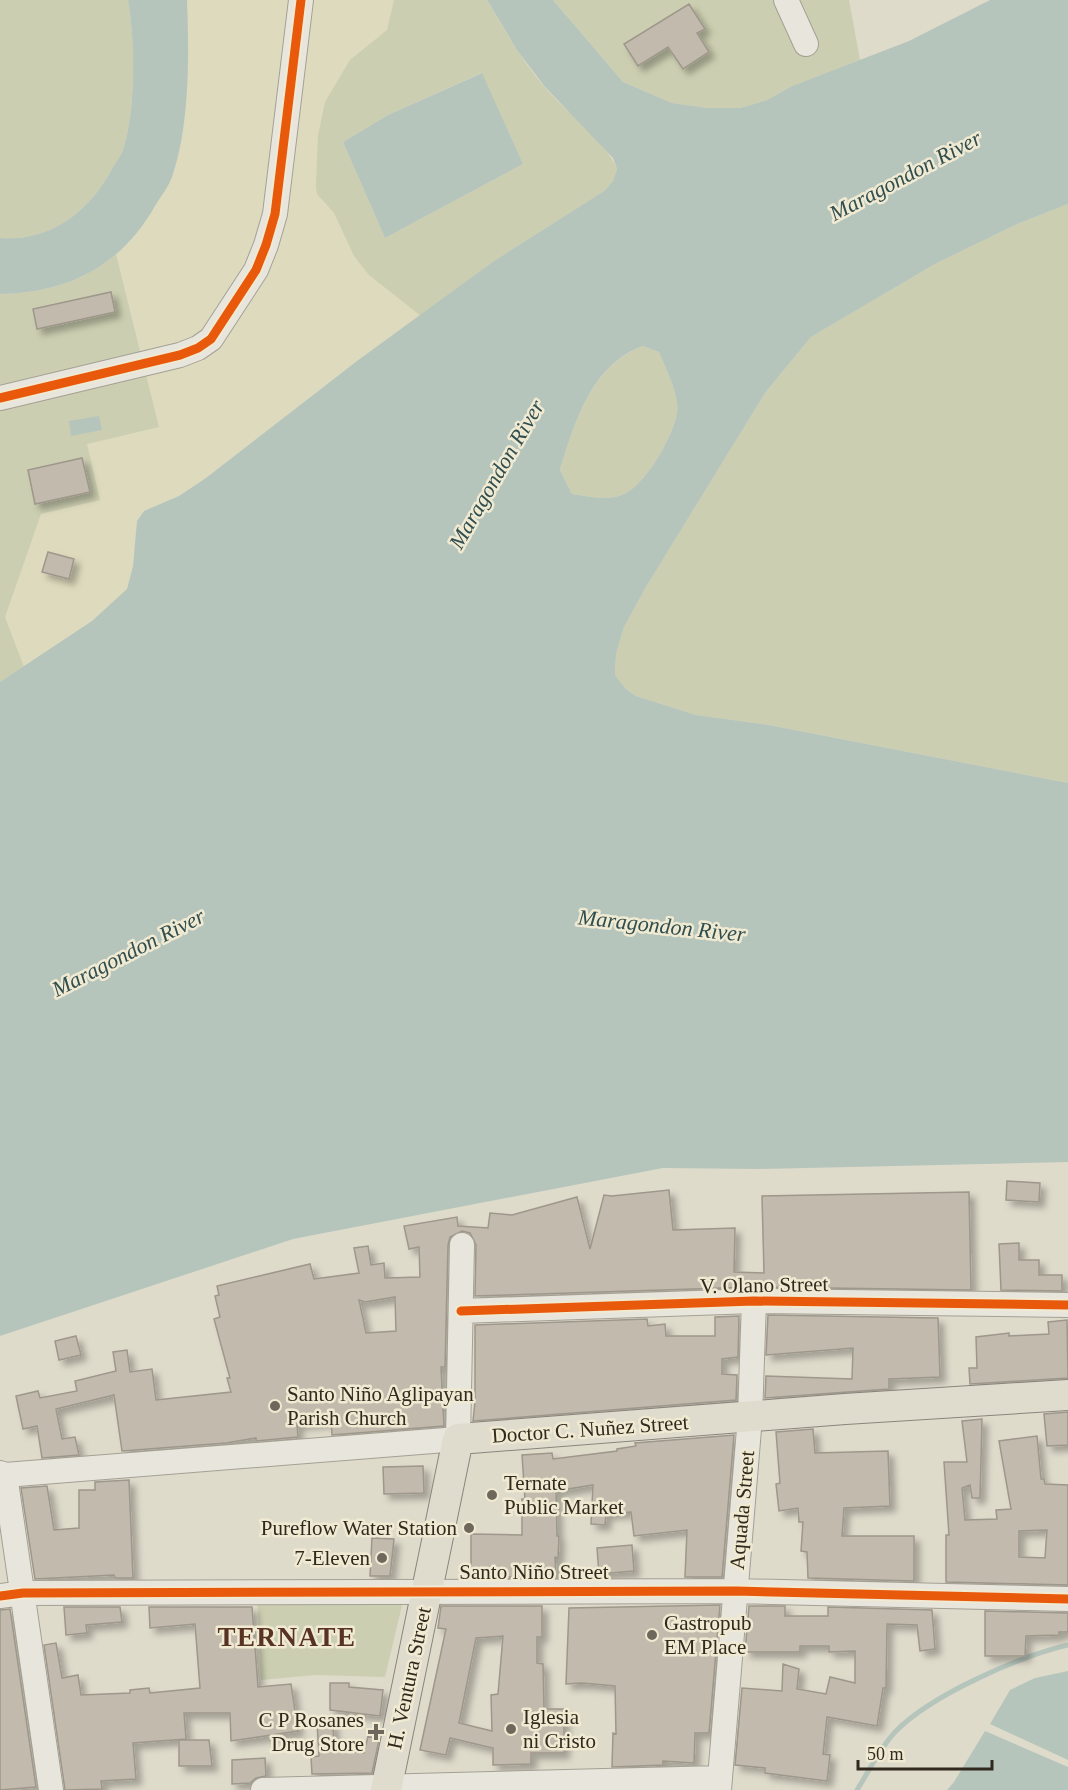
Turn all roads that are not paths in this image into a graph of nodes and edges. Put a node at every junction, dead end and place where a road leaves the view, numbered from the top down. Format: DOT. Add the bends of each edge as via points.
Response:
graph roads {
  1 [pos="301,0"];
  2 [pos="786,0"];
  3 [pos="806,44"];
  4 [pos="0,398"];
  5 [pos="462,1245"];
  6 [pos="754,1301"];
  7 [pos="1068,1305"];
  8 [pos="461,1311"];
  9 [pos="1068,1395"];
  10 [pos="750,1417"];
  11 [pos="458,1439"];
  12 [pos="3,1474"];
  13 [pos="427,1590"];
  14 [pos="736,1591"];
  15 [pos="11,1594"];
  16 [pos="1068,1599"];
  17 [pos="719,1784"];
  18 [pos="386,1789"];
  19 [pos="51,1790"];
  20 [pos="263,1790"];
  1 -- 4 [label="street" via="275,214 256,270 211,339 180,355"];
  2 -- 3 [label="street"];
  5 -- 8 [label="street, H. Ventura Street"];
  6 -- 7 [label="street, V. Olano Street"];
  6 -- 8 [label="street, V. Olano Street"];
  6 -- 10 [label="street, Aquada Street"];
  8 -- 11 [label="street, H. Ventura Street"];
  9 -- 10 [label="main road, Doctor C. Nuñez Street"];
  10 -- 11 [label="main road, Doctor C. Nuñez Street"];
  10 -- 14 [label="street, Aquada Street"];
  11 -- 12 [label="street, Doctor C. Nuñez Street"];
  11 -- 13 [label="main road, H. Ventura Street"];
  12 -- 15 [label="street"];
  13 -- 14 [label="street, Santo Niño Street"];
  13 -- 15 [label="street, Santo Niño Street"];
  13 -- 18 [label="main road, H. Ventura Street"];
  14 -- 16 [label="street, Santo Niño Street"];
  14 -- 17 [label="street, Aquada Street"];
  15 -- 19 [label="street"];
  17 -- 18 [label="street"];
  18 -- 20 [label="street"];
}
